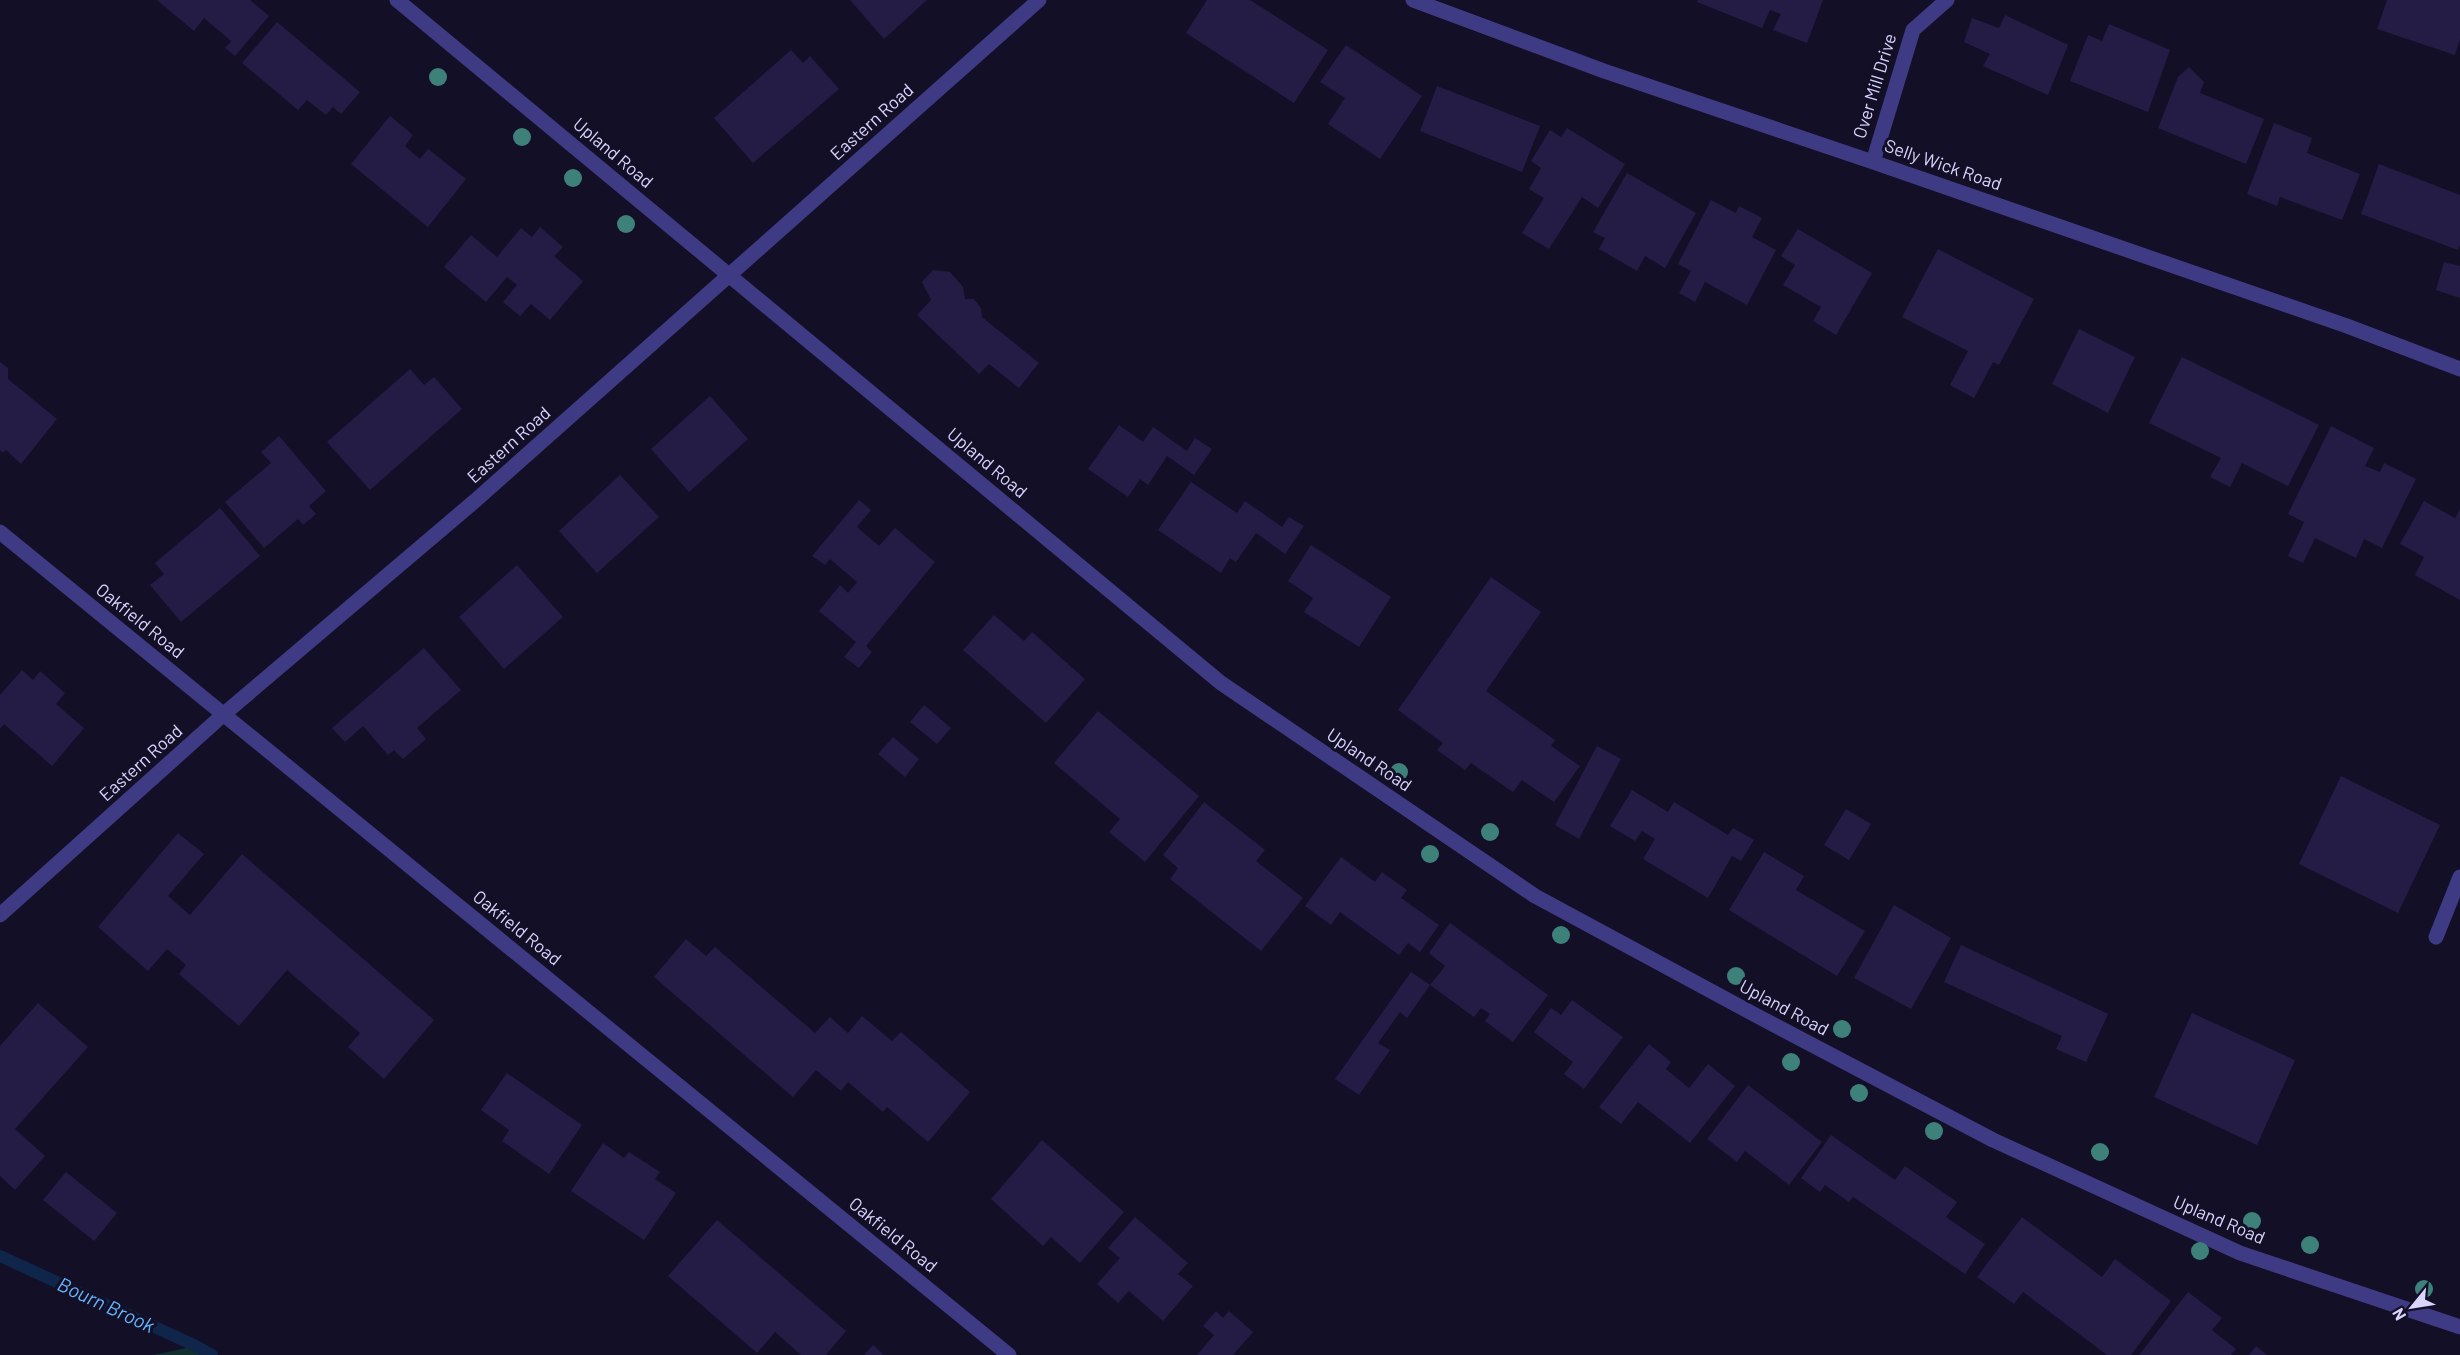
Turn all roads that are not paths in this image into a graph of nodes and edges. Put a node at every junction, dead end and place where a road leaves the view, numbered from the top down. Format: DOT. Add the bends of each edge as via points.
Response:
graph roads {
  1 [pos="397,0"];
  2 [pos="1039,0"];
  3 [pos="1413,0"];
  4 [pos="1947,0"];
  5 [pos="1873,162"];
  6 [pos="729,275"];
  7 [pos="2460,369"];
  8 [pos="0,532"];
  9 [pos="224,714"];
  10 [pos="2460,877"];
  11 [pos="0,915"];
  12 [pos="2436,937"];
  13 [pos="2460,1327"];
  14 [pos="1009,1355"];
  1 -- 6 [label="street, Upland Road"];
  2 -- 6 [label="street, Eastern Road"];
  3 -- 5 [label="street, Selly Wick Road" via="1604,71"];
  4 -- 5 [label="street, Over Mill Drive" via="1913,30"];
  5 -- 7 [label="street, Selly Wick Road"];
  6 -- 9 [label="street, Eastern Road" via="476,500"];
  6 -- 13 [label="street, Upland Road" via="1221,683 1534,896 1993,1140 2240,1253"];
  8 -- 9 [label="street, Oakfield Road"];
  9 -- 11 [label="street, Eastern Road"];
  9 -- 14 [label="street, Oakfield Road"];
  10 -- 12 [label="street"];
}
